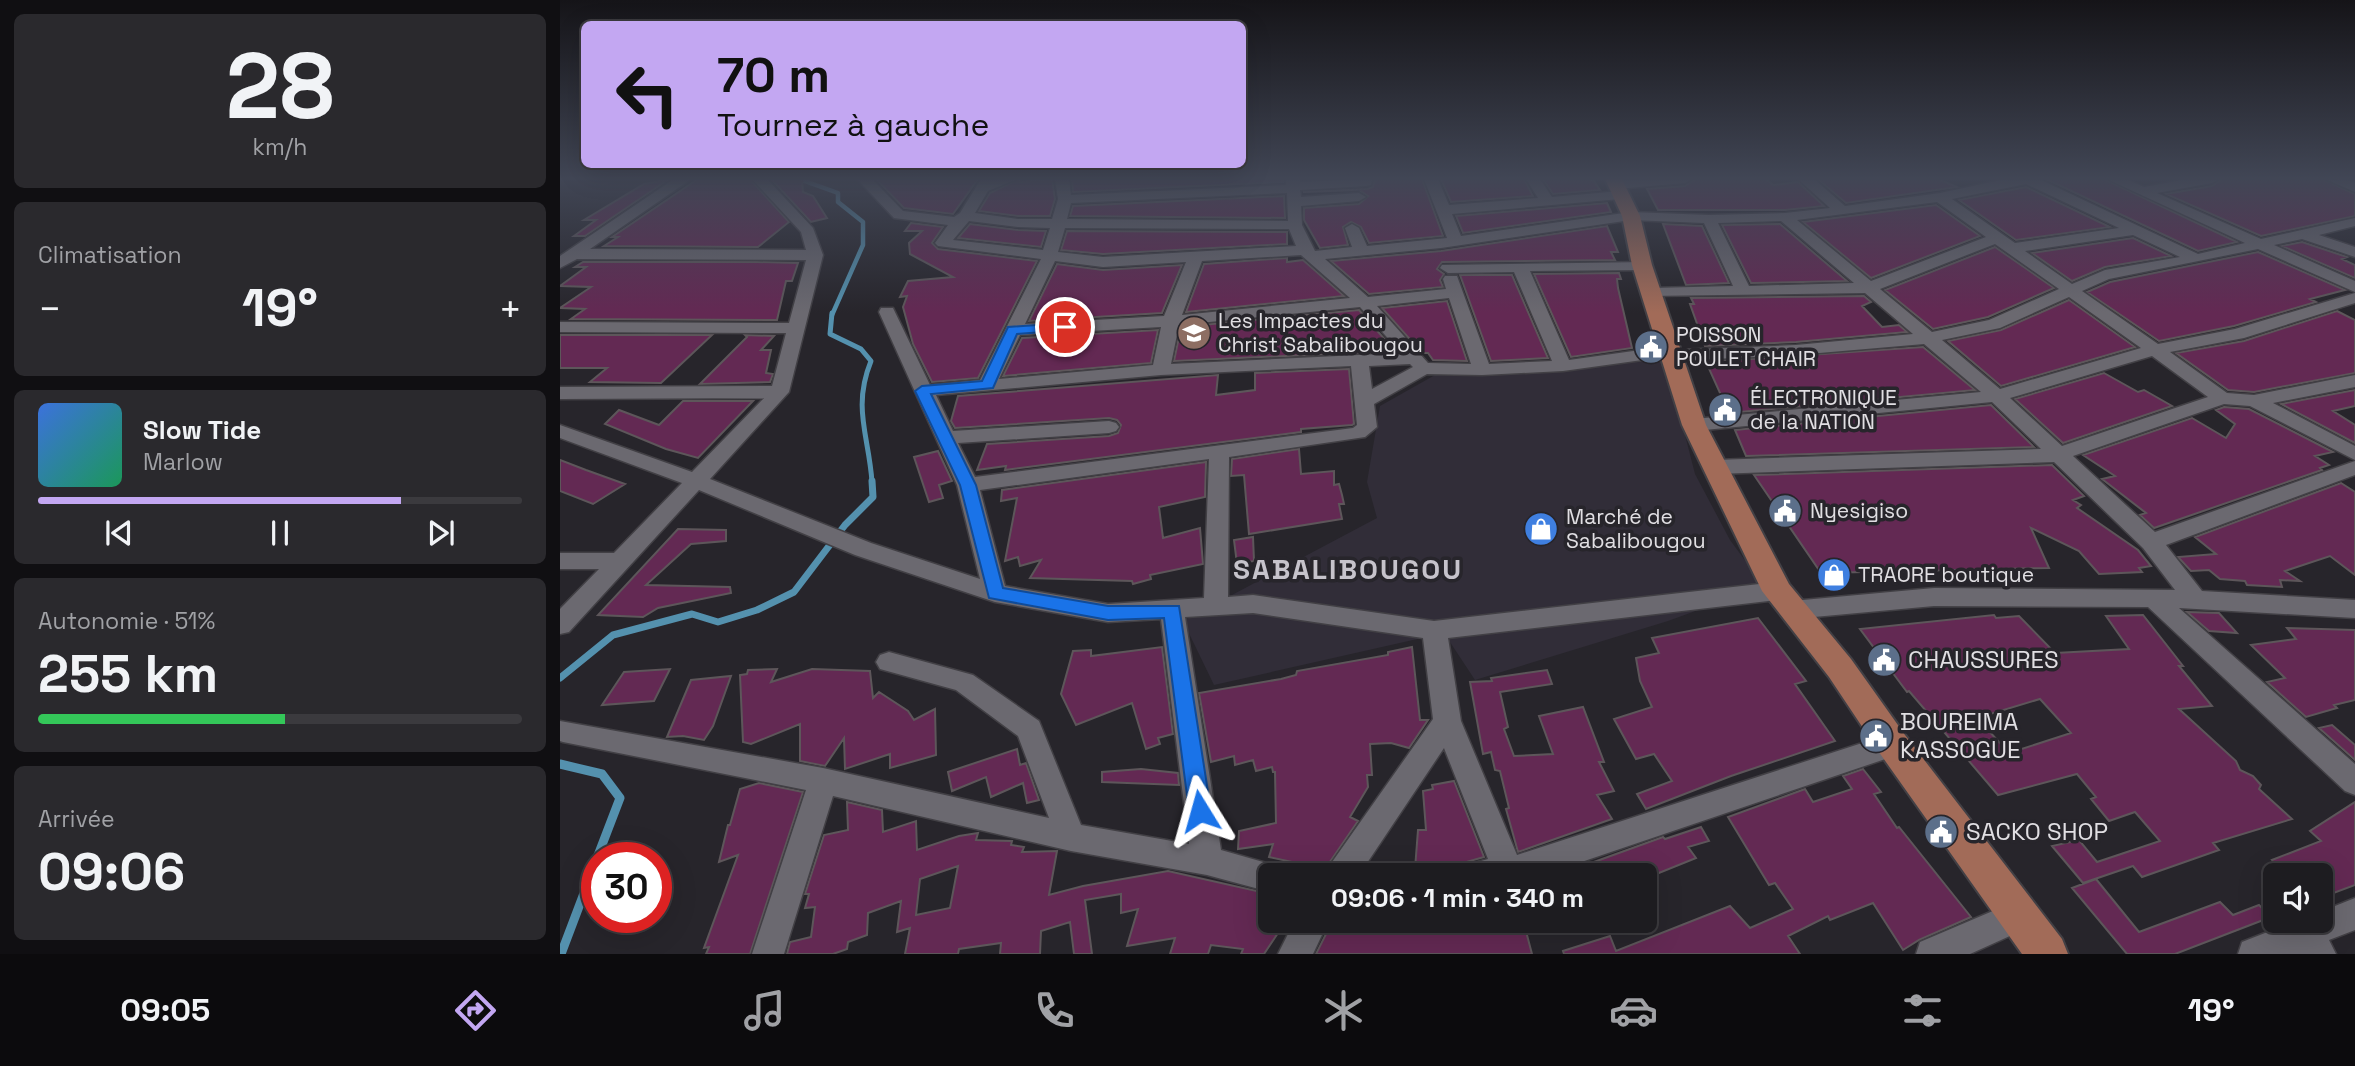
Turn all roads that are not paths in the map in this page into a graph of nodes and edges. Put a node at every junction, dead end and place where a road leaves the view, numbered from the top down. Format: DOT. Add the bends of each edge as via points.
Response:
graph roads {
  1 [pos="619,224"];
  2 [pos="801,224"];
  3 [pos="958,224"];
  4 [pos="1060,224"];
  5 [pos="1180,224"];
  6 [pos="1446,224"];
  7 [pos="1514,224"];
  8 [pos="1629,224"];
  9 [pos="1711,224"];
  10 [pos="1793,224"];
  11 [pos="1976,224"];
  12 [pos="2123,224"];
  13 [pos="2214,224"];
  14 [pos="2348,224"];
  15 [pos="1295,225"];
  16 [pos="1352,228"];
  17 [pos="2137,230"];
  18 [pos="2303,234"];
  19 [pos="1996,238"];
  20 [pos="1448,242"];
  21 [pos="2260,244"];
  22 [pos="2012,248"];
  23 [pos="1361,251"];
  24 [pos="2355,251"];
  25 [pos="1308,253"];
  26 [pos="574,254"];
  27 [pos="815,255"];
  28 [pos="1049,258"];
  29 [pos="1195,258"];
  30 [pos="2196,259"];
  31 [pos="560,263"];
  32 [pos="1642,265"];
  33 [pos="1520,267"];
  34 [pos="1448,268"];
  35 [pos="2355,287"];
  36 [pos="1869,288"];
  37 [pos="2070,289"];
  38 [pos="1743,291"];
  39 [pos="1454,293"];
  40 [pos="1652,293"];
  41 [pos="2355,298"];
  42 [pos="1365,303"];
  43 [pos="887,312"];
  44 [pos="1171,321"];
  45 [pos="560,327"];
  46 [pos="798,328"];
  47 [pos="1012,330"];
  48 [pos="1929,338"];
  49 [pos="2155,351"];
  50 [pos="1671,354"];
  51 [pos="1359,361"];
  52 [pos="1419,363"];
  53 [pos="1563,366"];
  54 [pos="1161,370"];
  55 [pos="1482,370"];
  56 [pos="2355,381"];
  57 [pos="988,385"];
  58 [pos="922,391"];
  59 [pos="780,392"];
  60 [pos="560,393"];
  61 [pos="1997,396"];
  62 [pos="2222,398"];
  63 [pos="1365,401"];
  64 [pos="2254,401"];
  65 [pos="1694,425"];
  66 [pos="1108,427"];
  67 [pos="560,431"];
  68 [pos="944,439"];
  69 [pos="1219,450"];
  70 [pos="2355,454"];
  71 [pos="2057,455"];
  72 [pos="1715,467"];
  73 [pos="2355,468"];
  74 [pos="696,481"];
  75 [pos="968,485"];
  76 [pos="2151,542"];
  77 [pos="560,561"];
  78 [pos="620,561"];
  79 [pos="995,593"];
  80 [pos="2154,599"];
  81 [pos="1785,600"];
  82 [pos="2195,600"];
  83 [pos="1216,606"];
  84 [pos="2355,609"];
  85 [pos="1172,610"];
  86 [pos="560,625"];
  87 [pos="1434,630"];
  88 [pos="889,662"];
  89 [pos="1447,721"];
  90 [pos="563,731"];
  91 [pos="1893,745"];
  92 [pos="822,781"];
  93 [pos="2355,782"];
  94 [pos="1071,837"];
  95 [pos="1207,861"];
  96 [pos="1349,863"];
  97 [pos="1504,863"];
  98 [pos="1535,863"];
  99 [pos="1258,874"];
  100 [pos="2355,914"];
  101 [pos="2021,915"];
  102 [pos="1306,933"];
  103 [pos="2311,945"];
  104 [pos="768,954"];
  105 [pos="1295,954"];
  106 [pos="1933,954"];
  107 [pos="2047,954"];
  108 [pos="2254,954"];
  1 -- 26 [label="street"];
  2 -- 27 [label="street"];
  3 -- 28 [label="street" via="943,243"];
  4 -- 28 [label="street"];
  5 -- 15 [label="street"];
  6 -- 20 [label="street"];
  7 -- 20 [label="street"];
  8 -- 32 [label="main road"];
  9 -- 38 [label="street"];
  10 -- 36 [label="street"];
  11 -- 19 [label="street"];
  12 -- 17 [label="street"];
  13 -- 21 [label="street"];
  14 -- 18 [label="street"];
  15 -- 25 [label="street"];
  16 -- 23 [label="street"];
  17 -- 22 [label="street"];
  17 -- 30 [label="street"];
  18 -- 21 [label="street"];
  18 -- 24 [label="street"];
  19 -- 22 [label="street"];
  19 -- 36 [label="street"];
  20 -- 23 [label="street"];
  20 -- 34 [label="street"];
  21 -- 30 [label="street"];
  21 -- 35 [label="street"];
  22 -- 37 [label="street"];
  23 -- 25 [label="street"];
  25 -- 29 [label="street"];
  25 -- 42 [label="street"];
  26 -- 27 [label="street"];
  26 -- 31 [label="street"];
  27 -- 46 [label="street"];
  28 -- 29 [label="street" via="1103,262"];
  28 -- 47 [label="street"];
  29 -- 44 [label="street"];
  30 -- 37 [label="street" via="2105,275"];
  32 -- 33 [label="street"];
  32 -- 40 [label="main road"];
  33 -- 34 [label="street"];
  33 -- 53 [label="street"];
  34 -- 39 [label="street"];
  36 -- 38 [label="street"];
  36 -- 48 [label="street"];
  37 -- 48 [label="street" via="1994,324"];
  37 -- 49 [label="street"];
  38 -- 40 [label="street"];
  39 -- 42 [label="street"];
  39 -- 55 [label="street"];
  40 -- 50 [label="main road"];
  41 -- 49 [label="street" via="2238,334"];
  42 -- 44 [label="street"];
  42 -- 52 [label="street"];
  43 -- 58 [label="street"];
  44 -- 47 [label="street"];
  44 -- 54 [label="street"];
  45 -- 46 [label="street"];
  46 -- 59 [label="street"];
  47 -- 57 [label="street"];
  48 -- 50 [label="street"];
  48 -- 61 [label="street"];
  49 -- 61 [label="street"];
  49 -- 62 [label="street"];
  50 -- 53 [label="street"];
  50 -- 65 [label="main road"];
  51 -- 52 [label="street"];
  51 -- 54 [label="street"];
  51 -- 63 [label="street"];
  52 -- 55 [label="street"];
  52 -- 63 [label="street"];
  53 -- 55 [label="street"];
  54 -- 57 [label="street"];
  56 -- 64 [label="street"];
  57 -- 58 [label="street"];
  58 -- 68 [label="street"];
  59 -- 60 [label="street"];
  59 -- 74 [label="street"];
  61 -- 65 [label="street"];
  61 -- 71 [label="street"];
  62 -- 64 [label="street"];
  62 -- 71 [label="street"];
  63 -- 69 [label="street" via="1367,427 1358,433"];
  64 -- 70 [label="street"];
  65 -- 72 [label="main road"];
  66 -- 68 [label="street"];
  67 -- 74 [label="street"];
  68 -- 75 [label="street"];
  69 -- 75 [label="street"];
  69 -- 83 [label="street"];
  71 -- 72 [label="street"];
  71 -- 76 [label="street"];
  72 -- 81 [label="main road"];
  73 -- 76 [label="street"];
  74 -- 78 [label="street"];
  74 -- 79 [label="street" via="863,549"];
  75 -- 79 [label="street"];
  76 -- 82 [label="street"];
  77 -- 78 [label="street"];
  78 -- 86 [label="street"];
  79 -- 85 [label="street" via="1108,613"];
  80 -- 81 [label="street"];
  80 -- 82 [label="street"];
  80 -- 93 [label="street"];
  81 -- 87 [label="street"];
  81 -- 91 [label="main road"];
  82 -- 84 [label="street"];
  83 -- 85 [label="street"];
  83 -- 87 [label="street" via="1253,604"];
  85 -- 95 [label="street"];
  87 -- 89 [label="street"];
  88 -- 94 [label="street" via="964,682 1029,729"];
  89 -- 96 [label="street"];
  89 -- 97 [label="street"];
  90 -- 92 [label="street"];
  91 -- 98 [label="street"];
  91 -- 101 [label="main road"];
  92 -- 94 [label="street"];
  92 -- 104 [label="street"];
  94 -- 95 [label="street"];
  95 -- 99 [label="street"];
  100 -- 103 [label="street"];
  101 -- 106 [label="street"];
  101 -- 107 [label="main road"];
  102 -- 105 [label="street"];
  103 -- 108 [label="street"];
}
